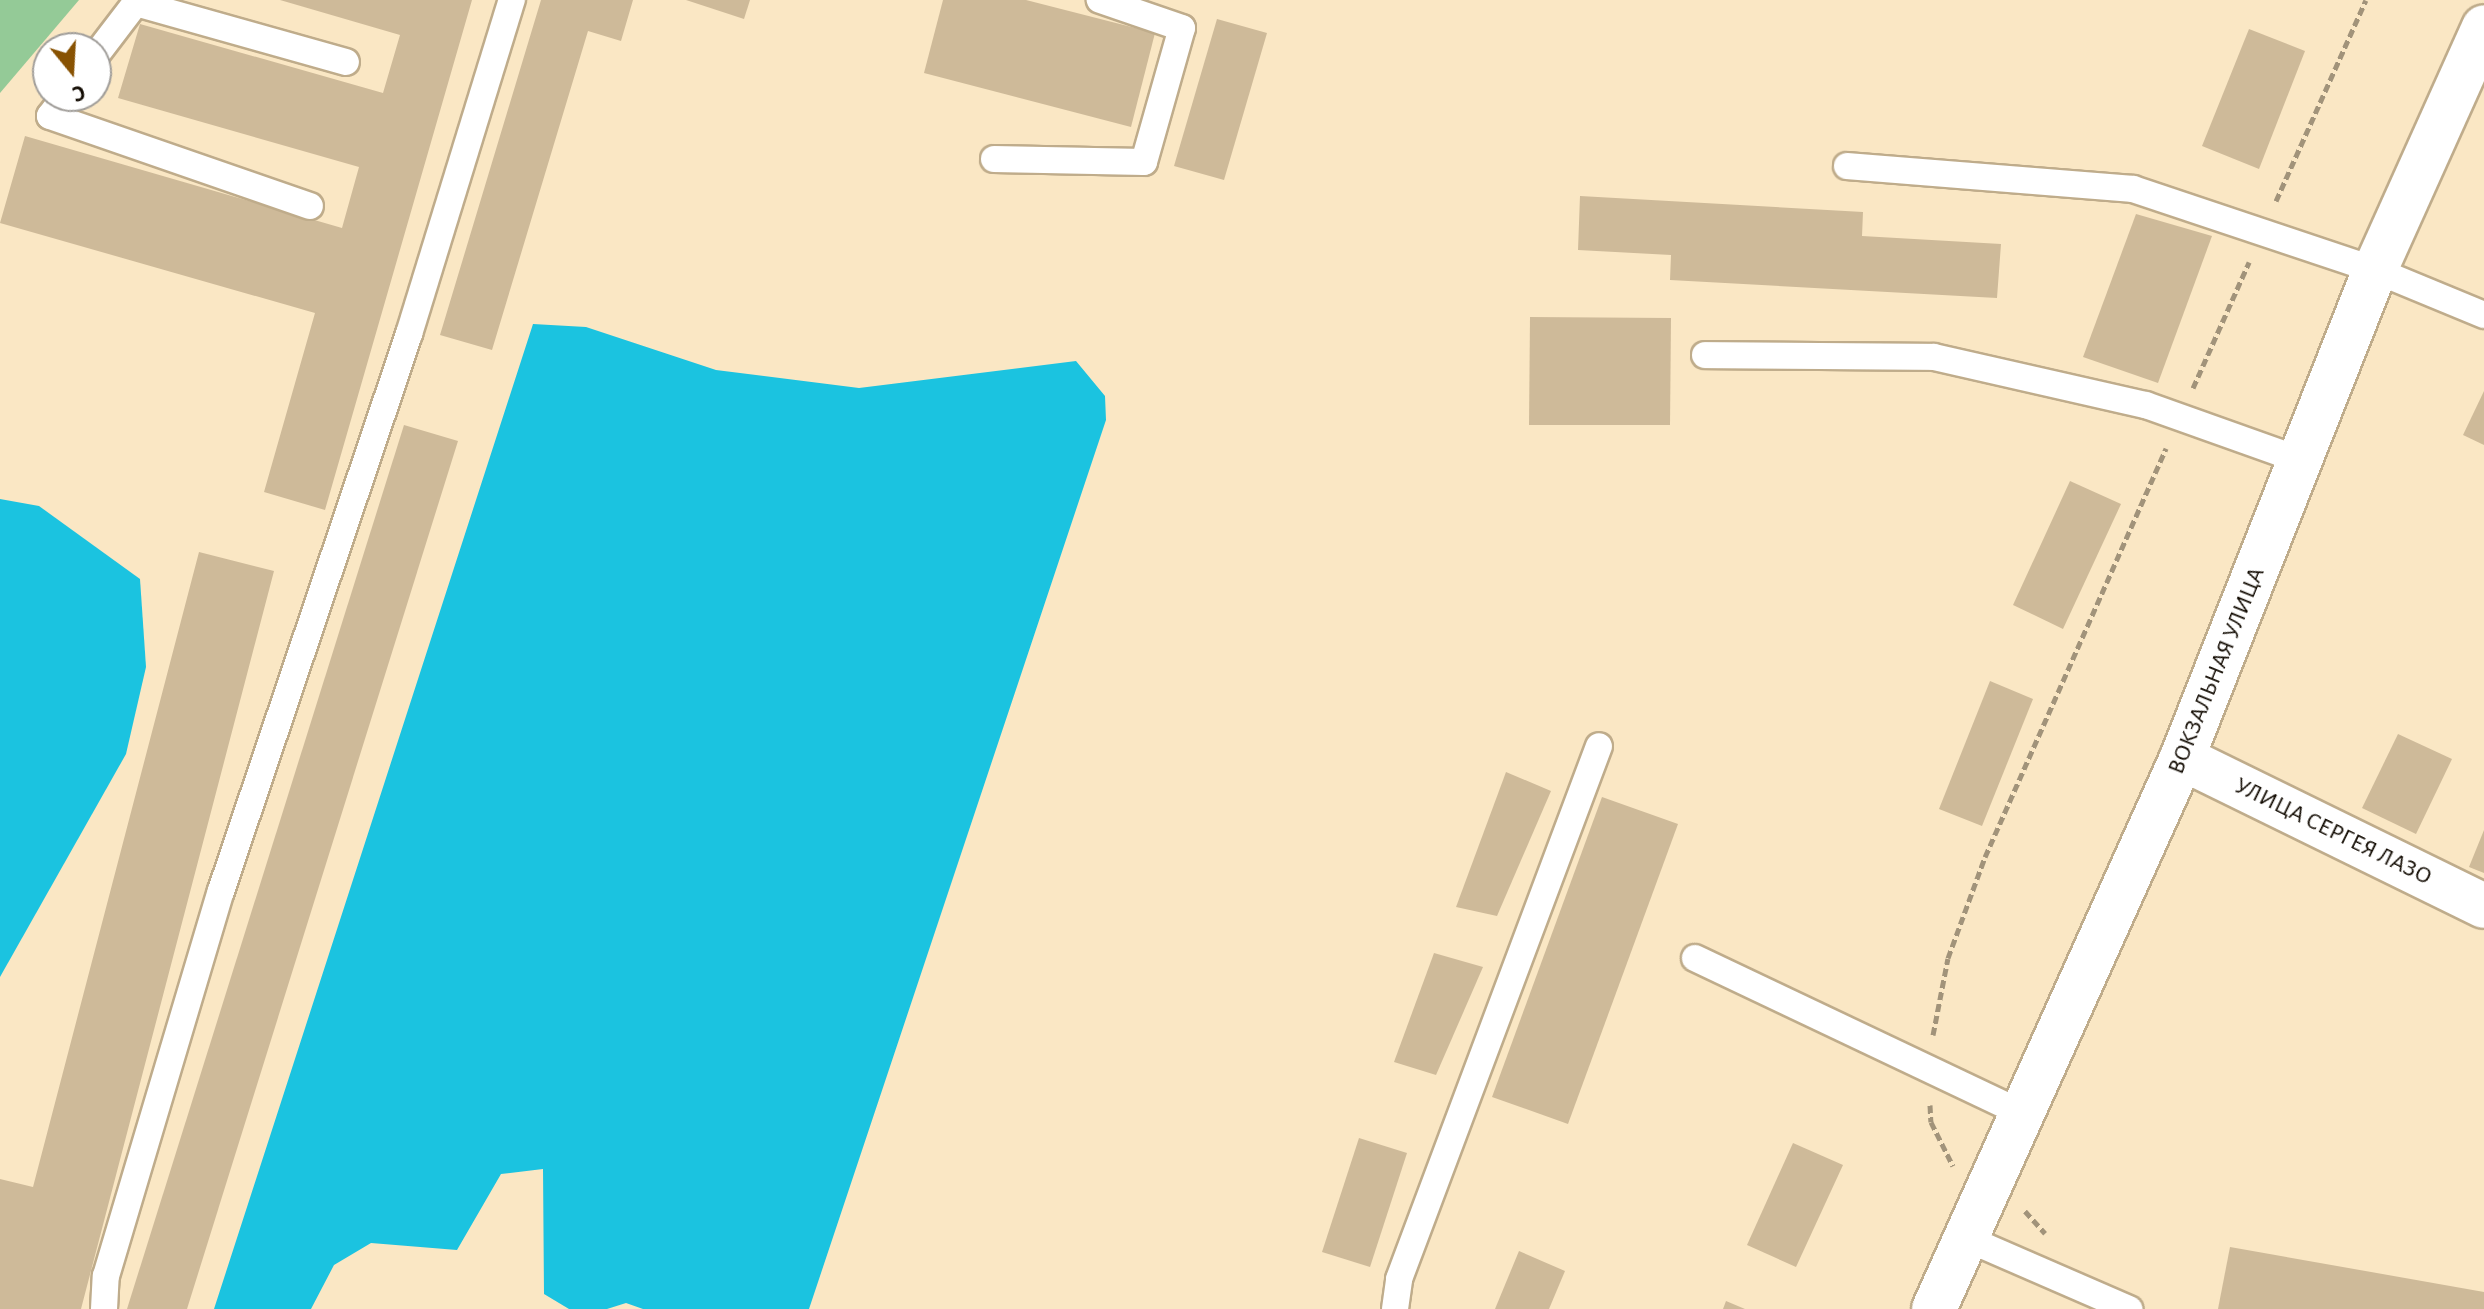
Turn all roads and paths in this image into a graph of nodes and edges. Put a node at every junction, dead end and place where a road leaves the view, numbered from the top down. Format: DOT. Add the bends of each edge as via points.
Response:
graph roads {
  1 [pos="512,0"];
  2 [pos="1100,0"];
  3 [pos="2366,0"];
  4 [pos="137,1"];
  5 [pos="2484,27"];
  6 [pos="112,34"];
  7 [pos="346,62"];
  8 [pos="53,112"];
  9 [pos="994,159"];
  10 [pos="1847,166"];
  11 [pos="310,206"];
  12 [pos="2261,235"];
  13 [pos="2375,270"];
  14 [pos="2484,315"];
  15 [pos="1705,355"];
  16 [pos="2180,417"];
  17 [pos="2303,461"];
  18 [pos="1599,746"];
  19 [pos="2182,758"];
  20 [pos="2484,906"];
  21 [pos="1695,958"];
  22 [pos="1927,1068"];
  23 [pos="2026,1115"];
  24 [pos="1953,1167"];
  25 [pos="1968,1239"];
  26 [pos="104,1309"];
  27 [pos="1395,1309"];
  28 [pos="1934,1309"];
  29 [pos="2129,1309"];
  1 -- 26 [label="lane" via="409,334 221,891 106,1276"];
  2 -- 9 [label="lane" via="1182,28 1144,162"];
  3 -- 12 [label="path"];
  4 -- 6 [label="lane"];
  4 -- 7 [label="lane"];
  5 -- 13 [label="main road, ВОКЗАЛЬНАЯ УЛИЦА"];
  8 -- 11 [label="lane" via="50,116"];
  10 -- 12 [label="lane" via="2133,189"];
  12 -- 13 [label="lane"];
  12 -- 16 [label="path"];
  13 -- 14 [label="lane"];
  13 -- 17 [label="main road, ВОКЗАЛЬНАЯ УЛИЦА"];
  15 -- 16 [label="lane" via="1934,357"];
  16 -- 17 [label="lane"];
  16 -- 22 [label="path" via="1985,857 1948,958"];
  17 -- 19 [label="main road, ВОКЗАЛЬНАЯ УЛИЦА"];
  18 -- 27 [label="lane" via="1399,1279"];
  19 -- 20 [label="main road, УЛИЦА СЕРГЕЯ ЛАЗО"];
  19 -- 23 [label="main road, ВОКЗАЛЬНАЯ УЛИЦА"];
  21 -- 22 [label="lane"];
  22 -- 23 [label="lane"];
  22 -- 24 [label="path" via="1931,1122"];
  23 -- 25 [label="main road, ВОКЗАЛЬНАЯ УЛИЦА"];
  25 -- 28 [label="main road, ВОКЗАЛЬНАЯ УЛИЦА"];
  25 -- 29 [label="lane"];
}
